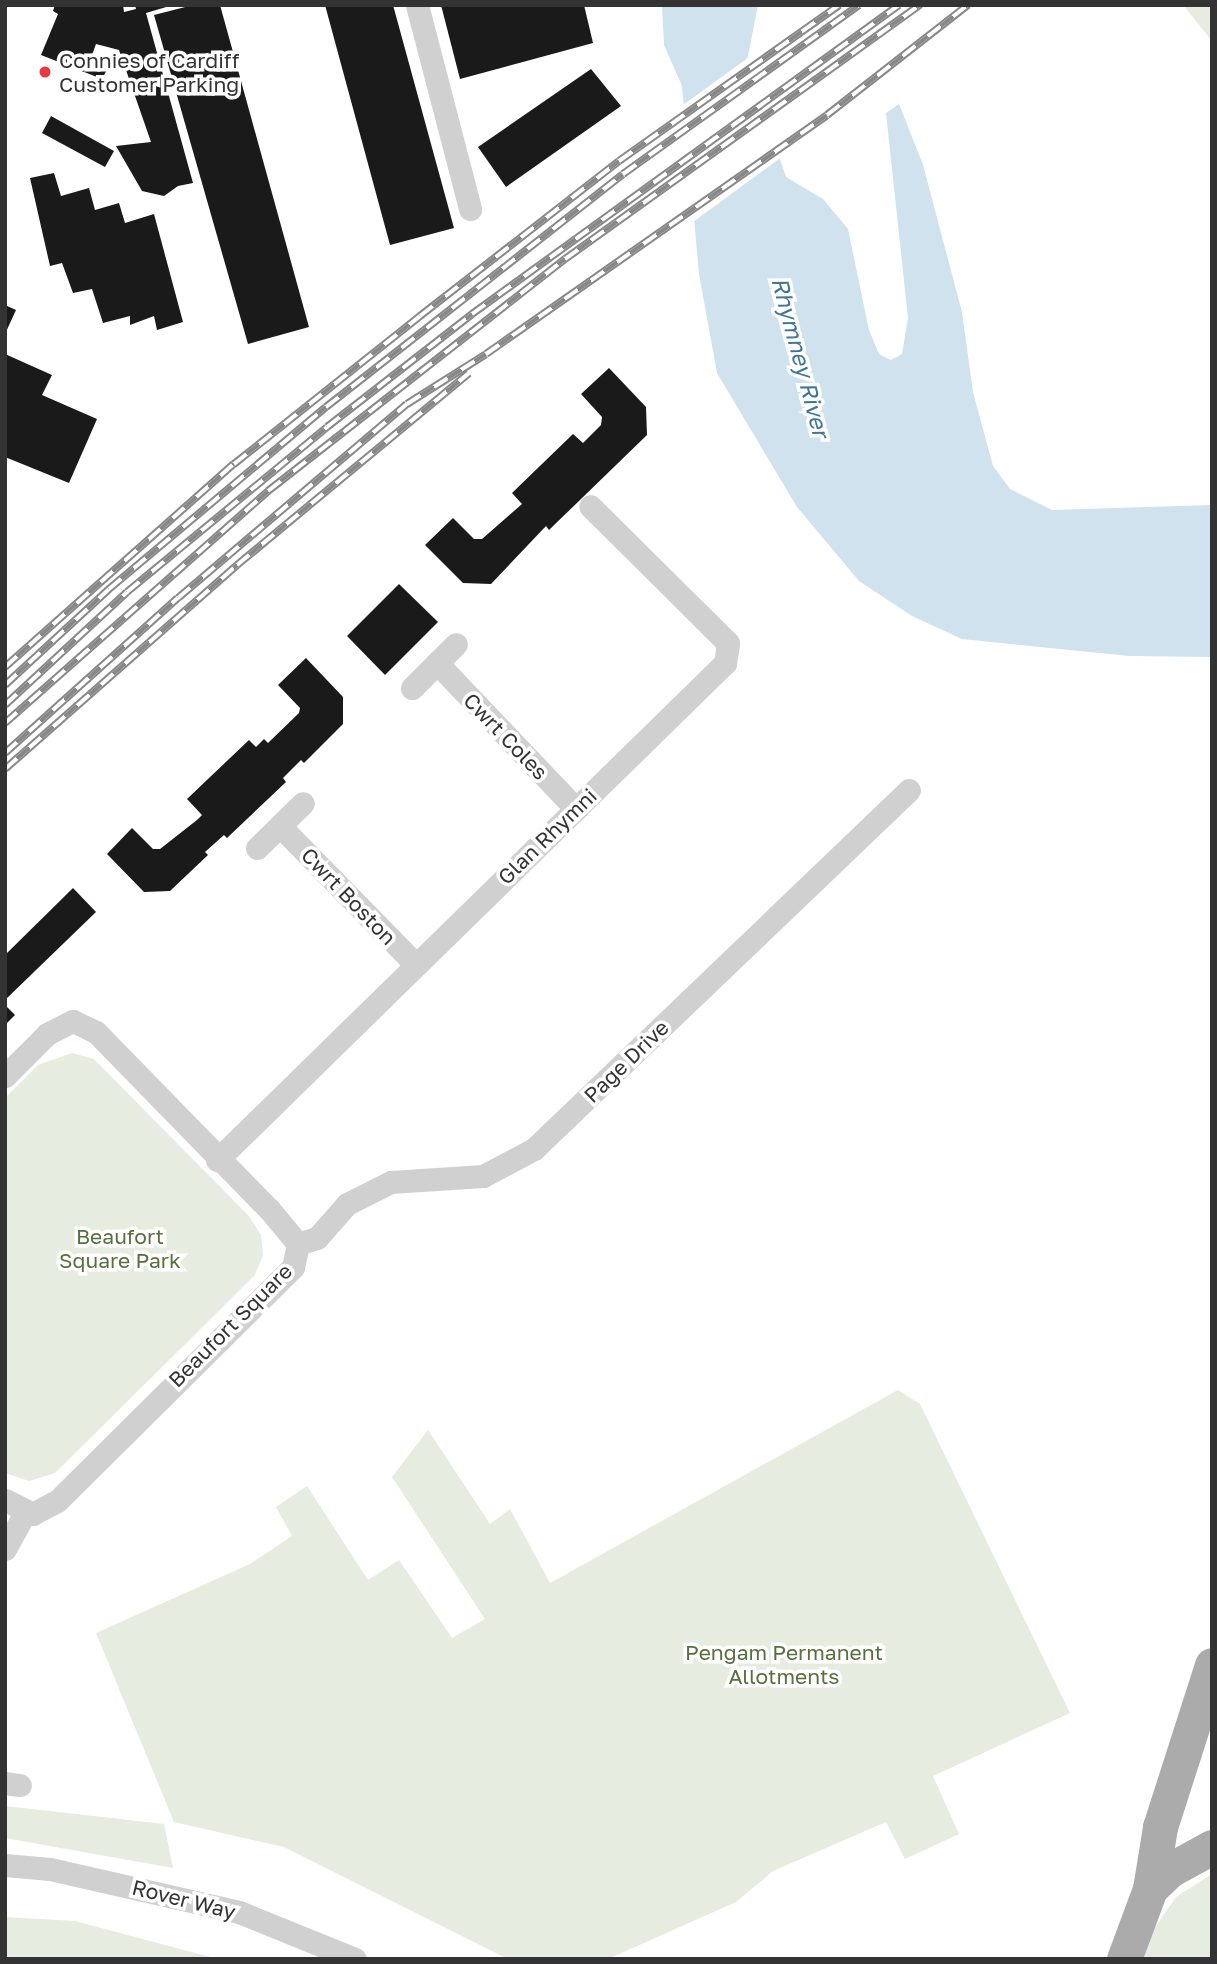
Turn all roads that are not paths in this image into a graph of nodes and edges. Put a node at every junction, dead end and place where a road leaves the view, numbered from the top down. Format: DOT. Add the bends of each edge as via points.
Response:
graph roads {
  1 [pos="417,5"];
  2 [pos="470,209"];
  3 [pos="590,506"];
  4 [pos="456,644"];
  5 [pos="437,663"];
  6 [pos="412,688"];
  7 [pos="909,790"];
  8 [pos="303,803"];
  9 [pos="576,809"];
  10 [pos="281,827"];
  11 [pos="257,848"];
  12 [pos="416,965"];
  13 [pos="5,1076"];
  14 [pos="217,1160"];
  15 [pos="298,1244"];
  16 [pos="5,1500"];
  17 [pos="26,1511"];
  18 [pos="5,1549"];
  19 [pos="1212,1665"];
  20 [pos="1212,1847"];
  21 [pos="5,1864"];
  22 [pos="1150,1889"];
  23 [pos="1122,1954"];
  24 [pos="355,1959"];
  1 -- 2 [label="street"];
  3 -- 9 [label="street, Glan Rhymni" via="728,643 725,663"];
  4 -- 5 [label="street"];
  5 -- 6 [label="street"];
  5 -- 9 [label="street, Cwrt Coles"];
  7 -- 15 [label="street, Page Drive" via="534,1149 484,1176 391,1182 347,1204 317,1238"];
  8 -- 10 [label="street"];
  9 -- 12 [label="street, Glan Rhymni"];
  10 -- 11 [label="street"];
  10 -- 12 [label="street, Cwrt Boston"];
  12 -- 14 [label="street, Glan Rhymni"];
  13 -- 14 [label="street, Beaufort Square" via="47,1034 73,1021 96,1032"];
  14 -- 15 [label="street, Beaufort Square"];
  15 -- 17 [label="street, Beaufort Square" via="293,1266 57,1501 33,1514"];
  16 -- 17 [label="street"];
  17 -- 18 [label="street"];
  19 -- 22 [label="main road" via="1160,1827"];
  20 -- 22 [label="main road" via="1170,1870"];
  21 -- 24 [label="street, Rover Way" via="63,1872 239,1912"];
  22 -- 23 [label="main road"];
}
